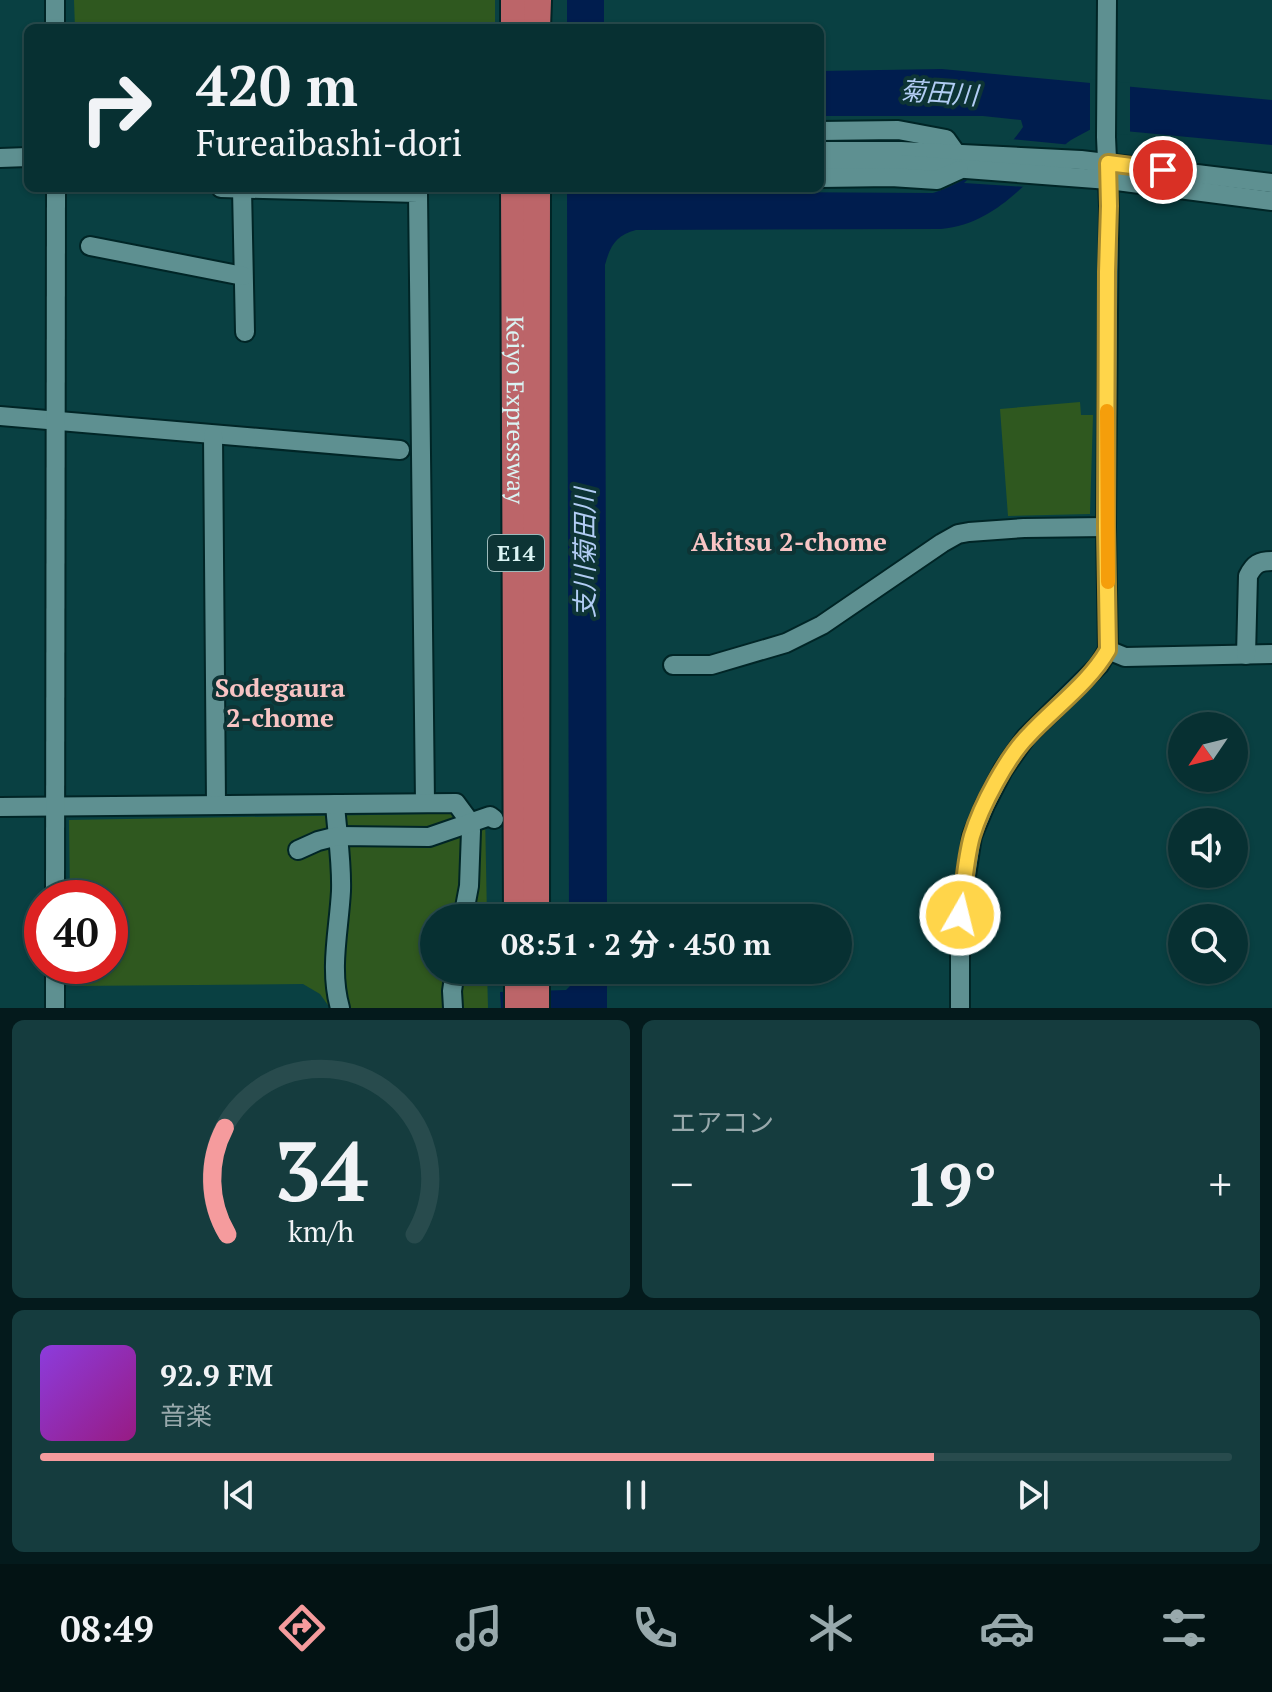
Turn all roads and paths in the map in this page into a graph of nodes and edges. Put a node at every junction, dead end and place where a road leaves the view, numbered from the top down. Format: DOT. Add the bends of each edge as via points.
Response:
graph roads {
  1 [pos="55,0"];
  2 [pos="514,0"];
  3 [pos="538,0"];
  4 [pos="1107,0"];
  5 [pos="55,24"];
  6 [pos="514,24"];
  7 [pos="537,24"];
  8 [pos="824,131"];
  9 [pos="824,151"];
  10 [pos="24,157"];
  11 [pos="900,157"];
  12 [pos="0,158"];
  13 [pos="959,161"];
  14 [pos="824,164"];
  15 [pos="24,168"];
  16 [pos="0,169"];
  17 [pos="1108,172"];
  18 [pos="824,178"];
  19 [pos="1272,183"];
  20 [pos="56,192"];
  21 [pos="242,192"];
  22 [pos="374,192"];
  23 [pos="514,192"];
  24 [pos="537,192"];
  25 [pos="1272,201"];
  26 [pos="90,246"];
  27 [pos="243,276"];
  28 [pos="245,332"];
  29 [pos="0,416"];
  30 [pos="55,421"];
  31 [pos="213,435"];
  32 [pos="400,450"];
  33 [pos="1106,527"];
  34 [pos="1272,561"];
  35 [pos="1108,650"];
  36 [pos="1272,654"];
  37 [pos="1246,655"];
  38 [pos="673,665"];
  39 [pos="425,803"];
  40 [pos="216,804"];
  41 [pos="335,804"];
  42 [pos="0,807"];
  43 [pos="55,807"];
  44 [pos="494,819"];
  45 [pos="470,822"];
  46 [pos="338,836"];
  47 [pos="298,850"];
  48 [pos="55,880"];
  49 [pos="466,904"];
  50 [pos="517,904"];
  51 [pos="536,904"];
  52 [pos="55,984"];
  53 [pos="453,984"];
  54 [pos="55,1008"];
  55 [pos="340,1008"];
  56 [pos="453,1008"];
  57 [pos="960,1008"];
  1 -- 5 [label="street"];
  2 -- 6 [label="highway"];
  3 -- 7 [label="highway"];
  4 -- 17 [label="street"];
  8 -- 13 [label="street" via="898,130 946,139"];
  9 -- 11 [label="street"];
  10 -- 12 [label="street"];
  11 -- 13 [label="street"];
  11 -- 14 [label="street"];
  13 -- 17 [label="street"];
  13 -- 18 [label="street" via="937,180"];
  15 -- 16 [label="street"];
  17 -- 19 [label="street"];
  17 -- 25 [label="street"];
  17 -- 33 [label="street"];
  20 -- 30 [label="street"];
  21 -- 27 [label="street"];
  22 -- 39 [label="street" via="418,193"];
  23 -- 50 [label="highway, Keiyo Expressway / E14"];
  24 -- 51 [label="highway, Keiyo Expressway / E14"];
  26 -- 27 [label="street"];
  27 -- 28 [label="street"];
  29 -- 30 [label="street"];
  30 -- 31 [label="street"];
  30 -- 43 [label="street"];
  31 -- 32 [label="street"];
  31 -- 40 [label="street"];
  33 -- 35 [label="street"];
  33 -- 38 [label="street" via="958,534 803,635 711,665"];
  34 -- 37 [label="street" via="1253,566 1248,576"];
  35 -- 37 [label="street" via="1125,657"];
  35 -- 57 [label="street" via="1026,737 976,826 960,915"];
  36 -- 37 [label="street"];
  39 -- 41 [label="street"];
  39 -- 45 [label="street" via="456,803"];
  40 -- 41 [label="street"];
  40 -- 43 [label="street"];
  41 -- 46 [label="street"];
  42 -- 43 [label="street"];
  43 -- 48 [label="street"];
  44 -- 45 [label="street"];
  45 -- 46 [label="street" via="429,837"];
  45 -- 49 [label="street"];
  46 -- 47 [label="street"];
  46 -- 55 [label="street" via="342,867 334,970"];
  52 -- 54 [label="street"];
  53 -- 56 [label="street"];
}
